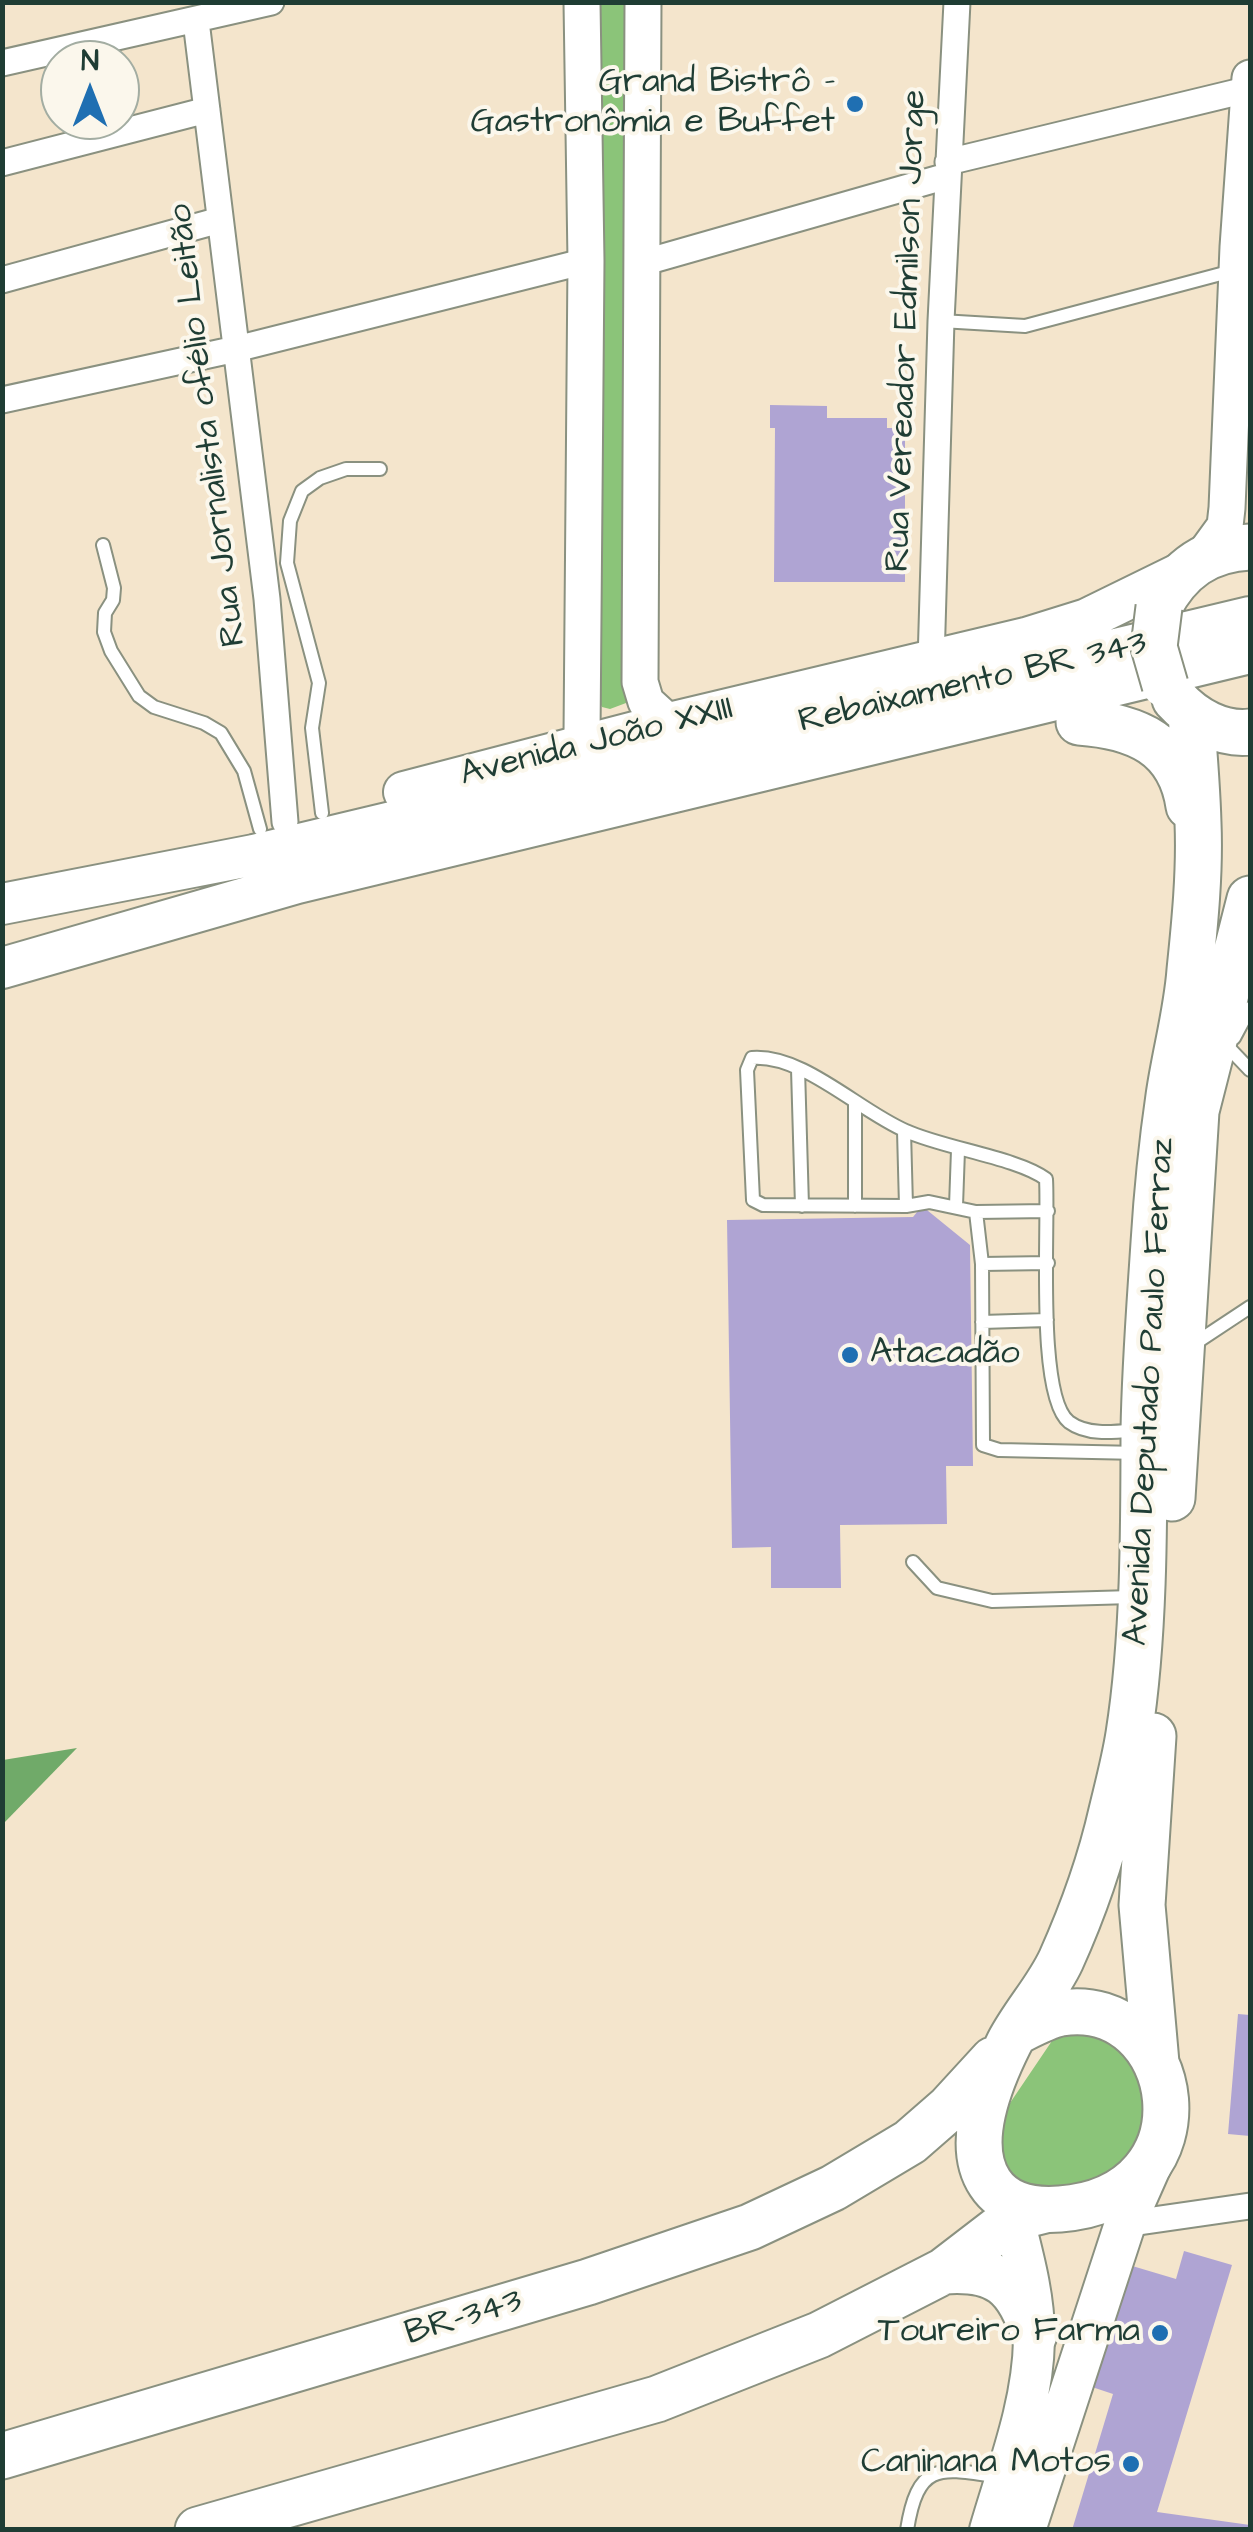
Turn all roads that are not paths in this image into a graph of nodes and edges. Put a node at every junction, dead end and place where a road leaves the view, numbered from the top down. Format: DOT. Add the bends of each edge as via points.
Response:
graph roads {
  1 [pos="271,2"];
  2 [pos="582,2"];
  3 [pos="643,2"];
  4 [pos="957,2"];
  5 [pos="196,20"];
  6 [pos="2,63"];
  7 [pos="1250,78"];
  8 [pos="1250,89"];
  9 [pos="207,110"];
  10 [pos="2,163"];
  11 [pos="947,169"];
  12 [pos="220,220"];
  13 [pos="1242,258"];
  14 [pos="586,261"];
  15 [pos="642,263"];
  16 [pos="2,280"];
  17 [pos="941,321"];
  18 [pos="236,349"];
  19 [pos="2,400"];
  20 [pos="380,469"];
  21 [pos="103,545"];
  22 [pos="1250,547"];
  23 [pos="1181,579"];
  24 [pos="1250,618"];
  25 [pos="1250,653"];
  26 [pos="931,662"];
  27 [pos="1178,700"];
  28 [pos="1079,722"];
  29 [pos="670,723"];
  30 [pos="1250,732"];
  31 [pos="578,762"];
  32 [pos="625,804"];
  33 [pos="289,821"];
  34 [pos="2,893"];
  35 [pos="1250,899"];
  36 [pos="2,904"];
  37 [pos="2,970"];
  38 [pos="1230,974"];
  39 [pos="1228,1048"];
  40 [pos="798,1069"];
  41 [pos="1250,1070"];
  42 [pos="855,1103"];
  43 [pos="1196,1111"];
  44 [pos="904,1130"];
  45 [pos="958,1150"];
  46 [pos="802,1206"];
  47 [pos="855,1206"];
  48 [pos="906,1206"];
  49 [pos="956,1206"];
  50 [pos="1048,1211"];
  51 [pos="976,1212"];
  52 [pos="1048,1263"];
  53 [pos="982,1264"];
  54 [pos="1250,1307"];
  55 [pos="1047,1320"];
  56 [pos="982,1322"];
  57 [pos="1180,1352"];
  58 [pos="1145,1441"];
  59 [pos="913,1562"];
  60 [pos="1140,1597"];
  61 [pos="1012,2038"];
  62 [pos="1156,2063"];
  63 [pos="910,2142"];
  64 [pos="1152,2163"];
  65 [pos="1250,2206"];
  66 [pos="1022,2210"];
  67 [pos="1125,2224"];
  68 [pos="944,2271"];
  69 [pos="1034,2335"];
  70 [pos="2,2456"];
  71 [pos="1005,2477"];
  72 [pos="198,2530"];
  73 [pos="907,2530"];
  74 [pos="990,2530"];
  75 [pos="1025,2530"];
  1 -- 5 [label="street"];
  2 -- 14 [label="street"];
  3 -- 15 [label="street"];
  4 -- 11 [label="street, Rua Vereador Edmilson Jorge"];
  5 -- 6 [label="street"];
  5 -- 9 [label="street, Rua Jornalista ofélio Leitão"];
  7 -- 8 [label="street"];
  8 -- 11 [label="street"];
  8 -- 13 [label="street"];
  9 -- 10 [label="street"];
  9 -- 12 [label="street, Rua Jornalista ofélio Leitão"];
  11 -- 15 [label="street"];
  11 -- 17 [label="street, Rua Vereador Edmilson Jorge"];
  12 -- 16 [label="street"];
  12 -- 18 [label="street, Rua Jornalista ofélio Leitão"];
  13 -- 17 [label="lane" via="1025,326"];
  13 -- 23 [label="street" via="1225,526"];
  14 -- 18 [label="street"];
  14 -- 31 [label="street"];
  15 -- 29 [label="street" via="640,682 646,702"];
  17 -- 26 [label="street, Rua Vereador Edmilson Jorge"];
  18 -- 19 [label="street"];
  18 -- 33 [label="street, Rua Jornalista ofélio Leitão"];
  20 -- 33 [label="lane" via="346,469 320,478 302,491 290,522 287,563 320,683"];
  21 -- 33 [label="lane" via="114,588 104,632 139,696 221,733 244,771"];
  22 -- 23 [label="highway" via="1228,548"];
  23 -- 26 [label="main road, Avenida João XXIII" via="1087,620"];
  23 -- 27 [label="highway, Avenida Deputado Paulo Ferraz, bridge" via="1154,647"];
  24 -- 31 [label="main road, Rebaixamento BR 343"];
  25 -- 32 [label="main road, Rebaixamento BR 343"];
  26 -- 29 [label="main road, Avenida João XXIII"];
  27 -- 28 [label="main road, Avenida João XXIII" via="1166,711"];
  27 -- 30 [label="highway" via="1215,728"];
  27 -- 38 [label="highway, Avenida Deputado Paulo Ferraz"];
  28 -- 37 [label="main road, Avenida João XXIII" via="216,928"];
  28 -- 38 [label="highway" via="1111,724 1150,738 1174,768"];
  29 -- 31 [label="main road, Avenida João XXIII"];
  31 -- 33 [label="main road, Avenida João XXIII"];
  31 -- 36 [label="main road, Avenida João XXIII" via="254,856"];
  32 -- 37 [label="main road, Avenida João XXIII" via="298,883"];
  33 -- 34 [label="main road, Avenida João XXIII"];
  35 -- 38 [label="highway, Avenida Deputado Paulo Ferraz"];
  38 -- 39 [label="lane, Avenida Deputado Paulo Ferraz"];
  38 -- 43 [label="highway, Avenida Deputado Paulo Ferraz"];
  38 -- 58 [label="highway, Avenida Deputado Paulo Ferraz" via="1168,1098"];
  39 -- 41 [label="lane"];
  39 -- 43 [label="lane, Avenida Deputado Paulo Ferraz"];
  40 -- 42 [label="lane"];
  40 -- 46 [label="lane"];
  40 -- 46 [label="lane" via="769,1057 752,1058 747,1070 753,1200"];
  42 -- 44 [label="lane"];
  42 -- 47 [label="lane"];
  43 -- 57 [label="highway, Avenida Deputado Paulo Ferraz"];
  44 -- 45 [label="lane"];
  44 -- 48 [label="lane"];
  45 -- 49 [label="lane"];
  45 -- 50 [label="lane" via="1035,1171 1046,1180"];
  46 -- 47 [label="lane"];
  47 -- 48 [label="lane"];
  48 -- 49 [label="lane"];
  49 -- 51 [label="lane"];
  50 -- 51 [label="lane"];
  50 -- 52 [label="lane"];
  51 -- 53 [label="lane"];
  52 -- 53 [label="lane"];
  52 -- 55 [label="lane"];
  53 -- 56 [label="lane"];
  54 -- 57 [label="lane"];
  55 -- 56 [label="lane"];
  55 -- 58 [label="lane" via="1056,1408 1089,1431"];
  56 -- 58 [label="lane" via="986,1448"];
  57 -- 62 [label="highway, Avenida Deputado Paulo Ferraz" via="1142,1883"];
  58 -- 60 [label="highway, Avenida Deputado Paulo Ferraz"];
  59 -- 60 [label="lane" via="937,1588 992,1602"];
  60 -- 61 [label="highway, Avenida Deputado Paulo Ferraz" via="1129,1738 1099,1867 1049,1986"];
  61 -- 62 [label="highway" via="1056,2014 1097,2015 1140,2038"];
  61 -- 63 [label="highway, Avenida Deputado Paulo Ferraz"];
  61 -- 66 [label="highway, Avenida Deputado Paulo Ferraz" via="977,2146 990,2184"];
  62 -- 64 [label="highway" via="1166,2115"];
  63 -- 70 [label="highway, BR-343" via="750,2227 588,2282"];
  64 -- 66 [label="highway" via="1101,2200"];
  64 -- 67 [label="main road"];
  65 -- 67 [label="street"];
  66 -- 68 [label="highway"];
  66 -- 69 [label="main road"];
  67 -- 75 [label="main road"];
  68 -- 69 [label="highway" via="974,2269 996,2277 1016,2294"];
  68 -- 72 [label="highway" via="819,2335 657,2399"];
  69 -- 71 [label="main road" via="1030,2389"];
  71 -- 73 [label="lane" via="947,2469 927,2477 912,2498"];
  71 -- 74 [label="main road"];
}
